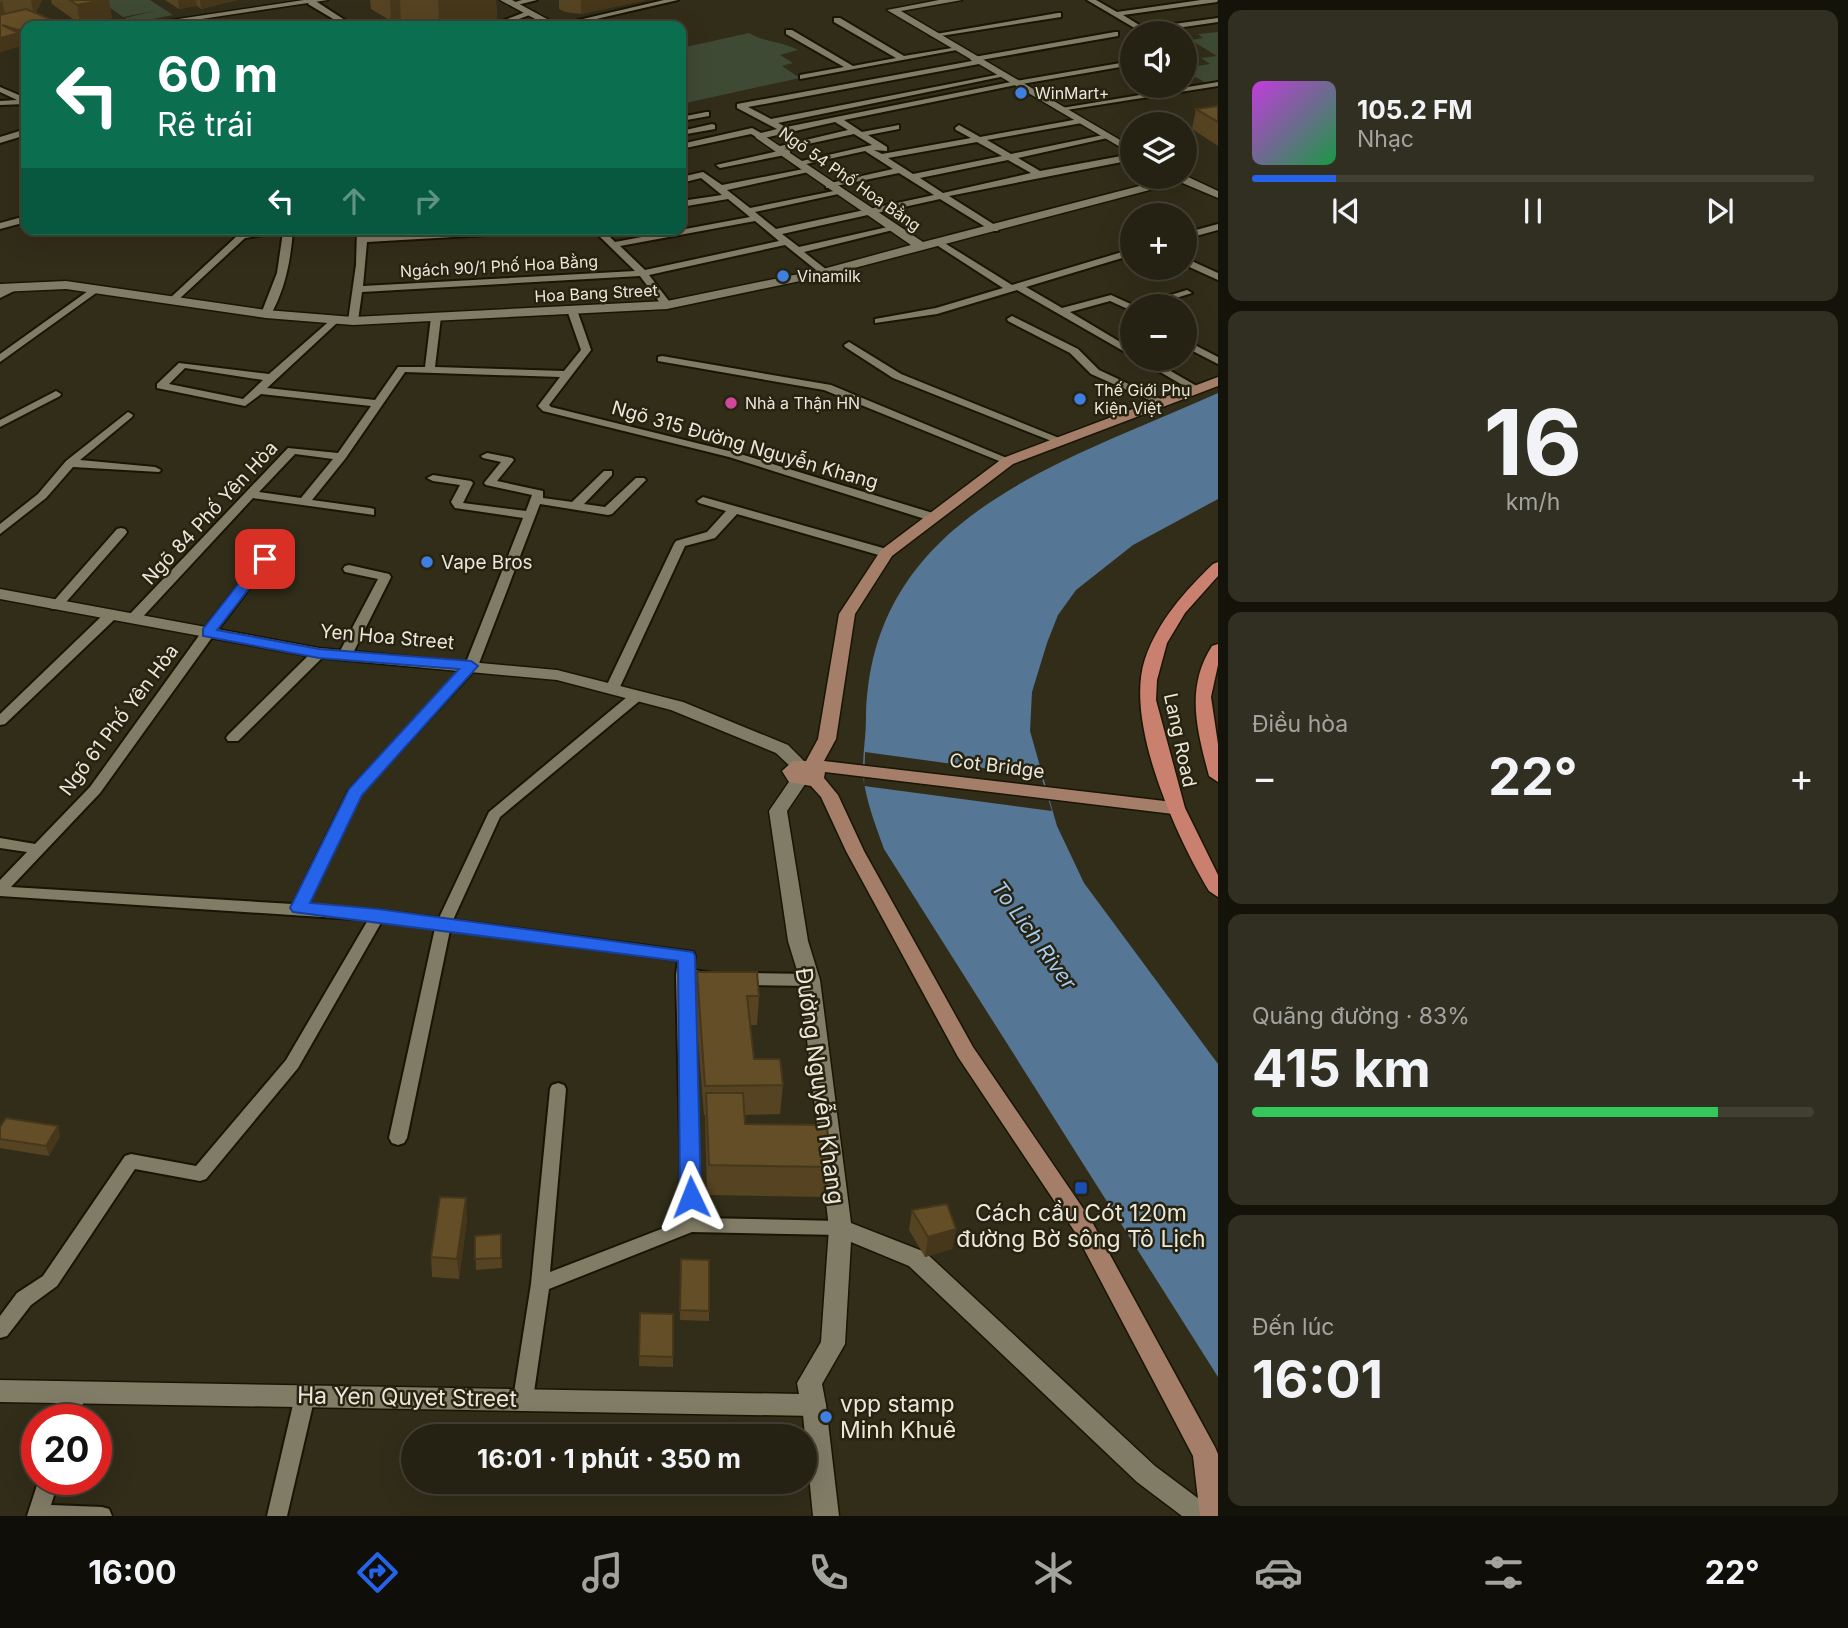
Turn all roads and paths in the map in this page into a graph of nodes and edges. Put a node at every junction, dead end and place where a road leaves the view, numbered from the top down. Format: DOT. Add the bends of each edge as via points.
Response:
graph roads {
  1 [pos="323,0"];
  2 [pos="533,0"];
  3 [pos="674,0"];
  4 [pos="957,0"];
  5 [pos="1091,0"];
  6 [pos="1217,0"];
  7 [pos="311,2"];
  8 [pos="509,2"];
  9 [pos="906,4"];
  10 [pos="530,13"];
  11 [pos="1116,14"];
  12 [pos="1058,15"];
  13 [pos="837,20"];
  14 [pos="1218,20"];
  15 [pos="173,21"];
  16 [pos="342,21"];
  17 [pos="507,21"];
  18 [pos="546,21"];
  19 [pos="579,21"];
  20 [pos="1128,21"];
  21 [pos="1197,24"];
  22 [pos="789,32"];
  23 [pos="1115,34"];
  24 [pos="934,35"];
  25 [pos="958,49"];
  26 [pos="903,59"];
  27 [pos="976,60"];
  28 [pos="1120,65"];
  29 [pos="851,68"];
  30 [pos="1003,76"];
  31 [pos="803,77"];
  32 [pos="1016,83"];
  33 [pos="1218,84"];
  34 [pos="1201,86"];
  35 [pos="0,89"];
  36 [pos="1218,96"];
  37 [pos="21,100"];
  38 [pos="21,102"];
  39 [pos="0,103"];
  40 [pos="1060,108"];
  41 [pos="822,111"];
  42 [pos="706,114"];
  43 [pos="686,119"];
  44 [pos="838,120"];
  45 [pos="1080,121"];
  46 [pos="769,122"];
  47 [pos="712,127"];
  48 [pos="895,127"];
  49 [pos="959,128"];
  50 [pos="785,130"];
  51 [pos="686,132"];
  52 [pos="860,132"];
  53 [pos="21,134"];
  54 [pos="760,136"];
  55 [pos="1108,137"];
  56 [pos="977,139"];
  57 [pos="0,140"];
  58 [pos="1120,144"];
  59 [pos="686,145"];
  60 [pos="880,146"];
  61 [pos="784,149"];
  62 [pos="867,149"];
  63 [pos="894,155"];
  64 [pos="1008,157"];
  65 [pos="882,158"];
  66 [pos="1120,159"];
  67 [pos="797,163"];
  68 [pos="720,165"];
  69 [pos="901,170"];
  70 [pos="808,171"];
  71 [pos="1039,174"];
  72 [pos="912,177"];
  73 [pos="686,179"];
  74 [pos="1197,185"];
  75 [pos="722,188"];
  76 [pos="1137,189"];
  77 [pos="834,190"];
  78 [pos="1218,195"];
  79 [pos="731,196"];
  80 [pos="939,196"];
  81 [pos="686,203"];
  82 [pos="749,211"];
  83 [pos="867,211"];
  84 [pos="759,218"];
  85 [pos="21,220"];
  86 [pos="0,226"];
  87 [pos="1218,227"];
  88 [pos="892,229"];
  89 [pos="995,229"];
  90 [pos="686,232"];
  91 [pos="776,232"];
  92 [pos="1197,233"];
  93 [pos="237,235"];
  94 [pos="286,235"];
  95 [pos="362,235"];
  96 [pos="602,235"];
  97 [pos="670,235"];
  98 [pos="786,242"];
  99 [pos="938,242"];
  100 [pos="613,246"];
  101 [pos="920,247"];
  102 [pos="799,250"];
  103 [pos="1120,256"];
  104 [pos="1197,267"];
  105 [pos="824,272"];
  106 [pos="643,273"];
  107 [pos="1218,277"];
  108 [pos="1014,287"];
  109 [pos="6,288"];
  110 [pos="98,288"];
  111 [pos="356,289"];
  112 [pos="1187,293"];
  113 [pos="1183,294"];
  114 [pos="0,295"];
  115 [pos="174,299"];
  116 [pos="1120,302"];
  117 [pos="667,305"];
  118 [pos="572,310"];
  119 [pos="1060,312"];
  120 [pos="266,314"];
  121 [pos="436,317"];
  122 [pos="1012,319"];
  123 [pos="334,320"];
  124 [pos="354,321"];
  125 [pos="879,321"];
  126 [pos="849,345"];
  127 [pos="1120,346"];
  128 [pos="1197,349"];
  129 [pos="0,359"];
  130 [pos="662,359"];
  131 [pos="1218,360"];
  132 [pos="430,369"];
  133 [pos="1165,371"];
  134 [pos="568,374"];
  135 [pos="272,377"];
  136 [pos="1218,380"];
  137 [pos="1195,388"];
  138 [pos="258,390"];
  139 [pos="57,394"];
  140 [pos="1160,401"];
  141 [pos="377,404"];
  142 [pos="128,415"];
  143 [pos="0,424"];
  144 [pos="1058,440"];
  145 [pos="487,456"];
  146 [pos="341,457"];
  147 [pos="1008,461"];
  148 [pos="70,463"];
  149 [pos="155,470"];
  150 [pos="608,473"];
  151 [pos="433,478"];
  152 [pos="640,480"];
  153 [pos="624,489"];
  154 [pos="251,494"];
  155 [pos="536,500"];
  156 [pos="703,501"];
  157 [pos="304,502"];
  158 [pos="575,506"];
  159 [pos="602,510"];
  160 [pos="733,511"];
  161 [pos="370,512"];
  162 [pos="530,515"];
  163 [pos="932,517"];
  164 [pos="0,530"];
  165 [pos="121,532"];
  166 [pos="279,541"];
  167 [pos="886,553"];
  168 [pos="1218,567"];
  169 [pos="349,569"];
  170 [pos="0,594"];
  171 [pos="56,606"];
  172 [pos="110,616"];
  173 [pos="133,619"];
  174 [pos="208,632"];
  175 [pos="1218,649"];
  176 [pos="319,653"];
  177 [pos="345,655"];
  178 [pos="471,666"];
  179 [pos="612,689"];
  180 [pos="638,695"];
  181 [pos="1211,720"];
  182 [pos="0,721"];
  183 [pos="233,738"];
  184 [pos="808,771"];
  185 [pos="1218,776"];
  186 [pos="1173,808"];
  187 [pos="0,843"];
  188 [pos="38,849"];
  189 [pos="0,890"];
  190 [pos="1218,891"];
  191 [pos="299,908"];
  192 [pos="378,915"];
  193 [pos="444,923"];
  194 [pos="684,975"];
  195 [pos="810,980"];
  196 [pos="558,1088"];
  197 [pos="398,1138"];
  198 [pos="691,1225"];
  199 [pos="840,1228"];
  200 [pos="540,1284"];
  201 [pos="0,1329"];
  202 [pos="0,1391"];
  203 [pos="76,1394"];
  204 [pos="304,1396"];
  205 [pos="523,1399"];
  206 [pos="73,1404"];
  207 [pos="814,1405"];
  208 [pos="44,1495"];
  209 [pos="37,1515"];
  210 [pos="102,1516"];
  211 [pos="277,1516"];
  212 [pos="826,1516"];
  213 [pos="1202,1516"];
  214 [pos="1213,1516"];
  1 -- 7 [label="street"];
  2 -- 8 [label="lane"];
  3 -- 19 [label="lane"];
  4 -- 9 [label="street"];
  5 -- 11 [label="lane"];
  6 -- 11 [label="lane"];
  7 -- 15 [label="street"];
  7 -- 16 [label="lane"];
  8 -- 10 [label="street"];
  9 -- 24 [label="street" via="892,10"];
  10 -- 17 [label="lane"];
  10 -- 18 [label="street"];
  11 -- 20 [label="lane"];
  12 -- 24 [label="lane"];
  13 -- 26 [label="lane"];
  14 -- 21 [label="lane"];
  22 -- 29 [label="lane"];
  23 -- 27 [label="lane"];
  24 -- 25 [label="street"];
  25 -- 26 [label="lane"];
  25 -- 27 [label="street"];
  26 -- 29 [label="lane"];
  27 -- 30 [label="street"];
  27 -- 46 [label="lane" via="740,106"];
  28 -- 32 [label="lane"];
  29 -- 31 [label="lane"];
  30 -- 32 [label="street"];
  30 -- 41 [label="lane"];
  32 -- 40 [label="street"];
  32 -- 44 [label="lane"];
  33 -- 34 [label="lane"];
  34 -- 36 [label="lane"];
  34 -- 40 [label="lane"];
  35 -- 37 [label="lane"];
  38 -- 39 [label="lane"];
  40 -- 45 [label="street"];
  41 -- 44 [label="lane"];
  41 -- 46 [label="lane"];
  42 -- 43 [label="lane"];
  44 -- 50 [label="lane"];
  44 -- 52 [label="lane"];
  45 -- 55 [label="street"];
  45 -- 56 [label="lane"];
  46 -- 50 [label="lane"];
  47 -- 51 [label="lane"];
  48 -- 52 [label="lane"];
  49 -- 56 [label="lane"];
  50 -- 54 [label="lane"];
  52 -- 60 [label="lane"];
  52 -- 61 [label="lane"];
  53 -- 57 [label="lane"];
  54 -- 59 [label="lane, Ngõ 54 Phố Hoa Bằng" via="752,131"];
  54 -- 61 [label="street, Ngõ 54 Phố Hoa Bằng"];
  55 -- 58 [label="street"];
  55 -- 64 [label="lane"];
  56 -- 63 [label="lane"];
  56 -- 64 [label="lane"];
  60 -- 62 [label="lane"];
  60 -- 63 [label="lane"];
  61 -- 67 [label="street, Ngõ 54 Phố Hoa Bằng"];
  61 -- 68 [label="lane"];
  62 -- 65 [label="lane"];
  62 -- 67 [label="lane"];
  63 -- 65 [label="lane"];
  64 -- 71 [label="lane"];
  64 -- 72 [label="lane"];
  65 -- 69 [label="lane"];
  66 -- 71 [label="lane"];
  67 -- 70 [label="street, Ngõ 54 Phố Hoa Bằng"];
  69 -- 72 [label="lane"];
  69 -- 77 [label="lane"];
  70 -- 75 [label="lane"];
  70 -- 77 [label="street, Ngõ 54 Phố Hoa Bằng"];
  71 -- 80 [label="lane"];
  72 -- 80 [label="lane"];
  73 -- 75 [label="lane" via="703,176"];
  74 -- 78 [label="street"];
  75 -- 79 [label="lane"];
  76 -- 89 [label="street, Hoa Bang Street"];
  77 -- 82 [label="lane"];
  77 -- 83 [label="street, Ngõ 54 Phố Hoa Bằng"];
  79 -- 81 [label="lane"];
  79 -- 82 [label="lane"];
  80 -- 83 [label="lane"];
  80 -- 89 [label="lane"];
  82 -- 84 [label="lane"];
  83 -- 88 [label="street, Ngõ 54 Phố Hoa Bằng"];
  83 -- 91 [label="lane"];
  84 -- 90 [label="lane"];
  84 -- 91 [label="lane"];
  85 -- 86 [label="lane"];
  87 -- 92 [label="lane"];
  88 -- 101 [label="street, Ngõ 54 Phố Hoa Bằng"];
  88 -- 102 [label="lane"];
  89 -- 99 [label="street, Hoa Bang Street"];
  91 -- 98 [label="lane"];
  93 -- 115 [label="lane"];
  94 -- 120 [label="lane" via="276,297"];
  95 -- 111 [label="lane" via="362,279"];
  96 -- 100 [label="lane"];
  97 -- 100 [label="lane"];
  98 -- 102 [label="lane"];
  98 -- 106 [label="lane, Ngách 90/1 Phố Hoa Bằng"];
  99 -- 101 [label="street, Hoa Bang Street"];
  99 -- 108 [label="lane"];
  100 -- 106 [label="lane"];
  101 -- 105 [label="street, Hoa Bang Street"];
  102 -- 105 [label="lane"];
  103 -- 108 [label="lane"];
  104 -- 107 [label="lane"];
  105 -- 117 [label="street, Hoa Bang Street"];
  106 -- 111 [label="lane, Ngách 90/1 Phố Hoa Bằng"];
  106 -- 117 [label="lane"];
  108 -- 119 [label="lane"];
  108 -- 125 [label="lane" via="937,311"];
  109 -- 110 [label="street, Hoa Bang Street"];
  109 -- 114 [label="lane"];
  110 -- 115 [label="street, Hoa Bang Street"];
  110 -- 129 [label="lane"];
  111 -- 124 [label="lane"];
  112 -- 113 [label="lane"];
  115 -- 120 [label="street, Hoa Bang Street"];
  116 -- 119 [label="lane" via="1111,298"];
  117 -- 118 [label="street, Hoa Bang Street"];
  118 -- 121 [label="street, Hoa Bang Street"];
  118 -- 134 [label="lane" via="586,350"];
  119 -- 127 [label="lane"];
  120 -- 123 [label="street, Hoa Bang Street"];
  121 -- 124 [label="street, Hoa Bang Street"];
  121 -- 132 [label="lane"];
  122 -- 140 [label="lane" via="1074,351 1095,372"];
  123 -- 124 [label="street, Hoa Bang Street"];
  123 -- 135 [label="lane"];
  126 -- 144 [label="lane" via="897,376"];
  128 -- 131 [label="lane"];
  130 -- 147 [label="lane" via="827,387"];
  132 -- 134 [label="lane"];
  132 -- 141 [label="lane" via="402,369"];
  133 -- 137 [label="lane"];
  134 -- 163 [label="lane, Ngõ 315 Đường Nguyễn Khang" via="543,406 547,409 733,456"];
  135 -- 138 [label="lane"];
  135 -- 138 [label="lane" via="183,365 161,386 245,403"];
  136 -- 137 [label="main road"];
  137 -- 140 [label="main road"];
  138 -- 141 [label="lane"];
  139 -- 143 [label="lane"];
  140 -- 144 [label="main road"];
  141 -- 146 [label="lane"];
  142 -- 148 [label="lane"];
  144 -- 147 [label="main road"];
  145 -- 155 [label="lane" via="508,460 490,483 539,493"];
  146 -- 154 [label="lane, Ngõ 84 Phố Yên Hòa" via="292,450"];
  146 -- 157 [label="lane"];
  147 -- 163 [label="main road"];
  148 -- 149 [label="lane"];
  148 -- 164 [label="lane" via="42,496"];
  150 -- 158 [label="lane"];
  151 -- 162 [label="lane" via="467,483 459,506"];
  152 -- 159 [label="lane" via="608,511"];
  153 -- 159 [label="lane"];
  154 -- 157 [label="lane"];
  154 -- 173 [label="lane, Ngõ 84 Phố Yên Hòa"];
  155 -- 158 [label="lane"];
  155 -- 162 [label="lane"];
  156 -- 160 [label="lane"];
  157 -- 161 [label="lane"];
  158 -- 159 [label="lane"];
  160 -- 167 [label="lane"];
  160 -- 179 [label="lane" via="711,535 680,544"];
  162 -- 178 [label="lane"];
  163 -- 167 [label="main road"];
  165 -- 171 [label="lane"];
  166 -- 174 [label="lane, Ngõ 61 Phố Yên Hòa"];
  167 -- 184 [label="main road" via="847,614 827,739"];
  168 -- 186 [label="main road, Lang Road" via="1174,614 1157,649 1148,684 1148,704"];
  169 -- 177 [label="lane" via="384,577"];
  170 -- 171 [label="street, Yen Hoa Street"];
  171 -- 172 [label="street, Yen Hoa Street"];
  172 -- 173 [label="street, Yen Hoa Street"];
  172 -- 182 [label="lane"];
  173 -- 174 [label="street, Yen Hoa Street"];
  174 -- 176 [label="street, Yen Hoa Street"];
  174 -- 188 [label="lane, Ngõ 61 Phố Yên Hòa" via="95,790"];
  175 -- 181 [label="main road, Lang Road" via="1200,697"];
  176 -- 177 [label="street, Yen Hoa Street"];
  176 -- 183 [label="lane"];
  177 -- 178 [label="street, Yen Hoa Street"];
  178 -- 179 [label="street, Yen Hoa Street" via="557,675"];
  178 -- 191 [label="lane" via="354,793"];
  179 -- 180 [label="street, Yen Hoa Street"];
  180 -- 184 [label="street, Yen Hoa Street" via="782,749"];
  180 -- 193 [label="lane" via="494,815"];
  181 -- 185 [label="main road, Lang Road"];
  184 -- 186 [label="main road, Cot Bridge" via="830,765"];
  184 -- 195 [label="street, Đường Nguyễn Khang" via="778,811 798,941"];
  184 -- 214 [label="main road" via="829,795 965,1052 1083,1226 1206,1455"];
  186 -- 190 [label="main road, Lang Road"];
  187 -- 188 [label="lane"];
  188 -- 189 [label="lane, Ngõ 61 Phố Yên Hòa"];
  189 -- 191 [label="lane"];
  191 -- 192 [label="lane"];
  192 -- 193 [label="lane"];
  192 -- 201 [label="lane" via="292,1064 200,1174 131,1161 50,1281 24,1299"];
  193 -- 194 [label="lane" via="687,956"];
  193 -- 197 [label="lane"];
  194 -- 195 [label="lane"];
  194 -- 198 [label="lane"];
  195 -- 199 [label="street, Đường Nguyễn Khang"];
  196 -- 200 [label="lane"];
  198 -- 199 [label="lane"];
  198 -- 200 [label="lane"];
  199 -- 207 [label="street" via="833,1344 809,1382"];
  199 -- 213 [label="street, Đường Nguyễn Khang" via="917,1259 1146,1474"];
  200 -- 205 [label="lane"];
  202 -- 203 [label="street, Ha Yen Quyet Street"];
  203 -- 204 [label="street, Ha Yen Quyet Street"];
  203 -- 206 [label="lane"];
  204 -- 205 [label="street, Ha Yen Quyet Street"];
  204 -- 211 [label="lane"];
  205 -- 207 [label="street, Ha Yen Quyet Street"];
  207 -- 212 [label="street"];
  208 -- 209 [label="lane"];
  209 -- 210 [label="lane"];
}
